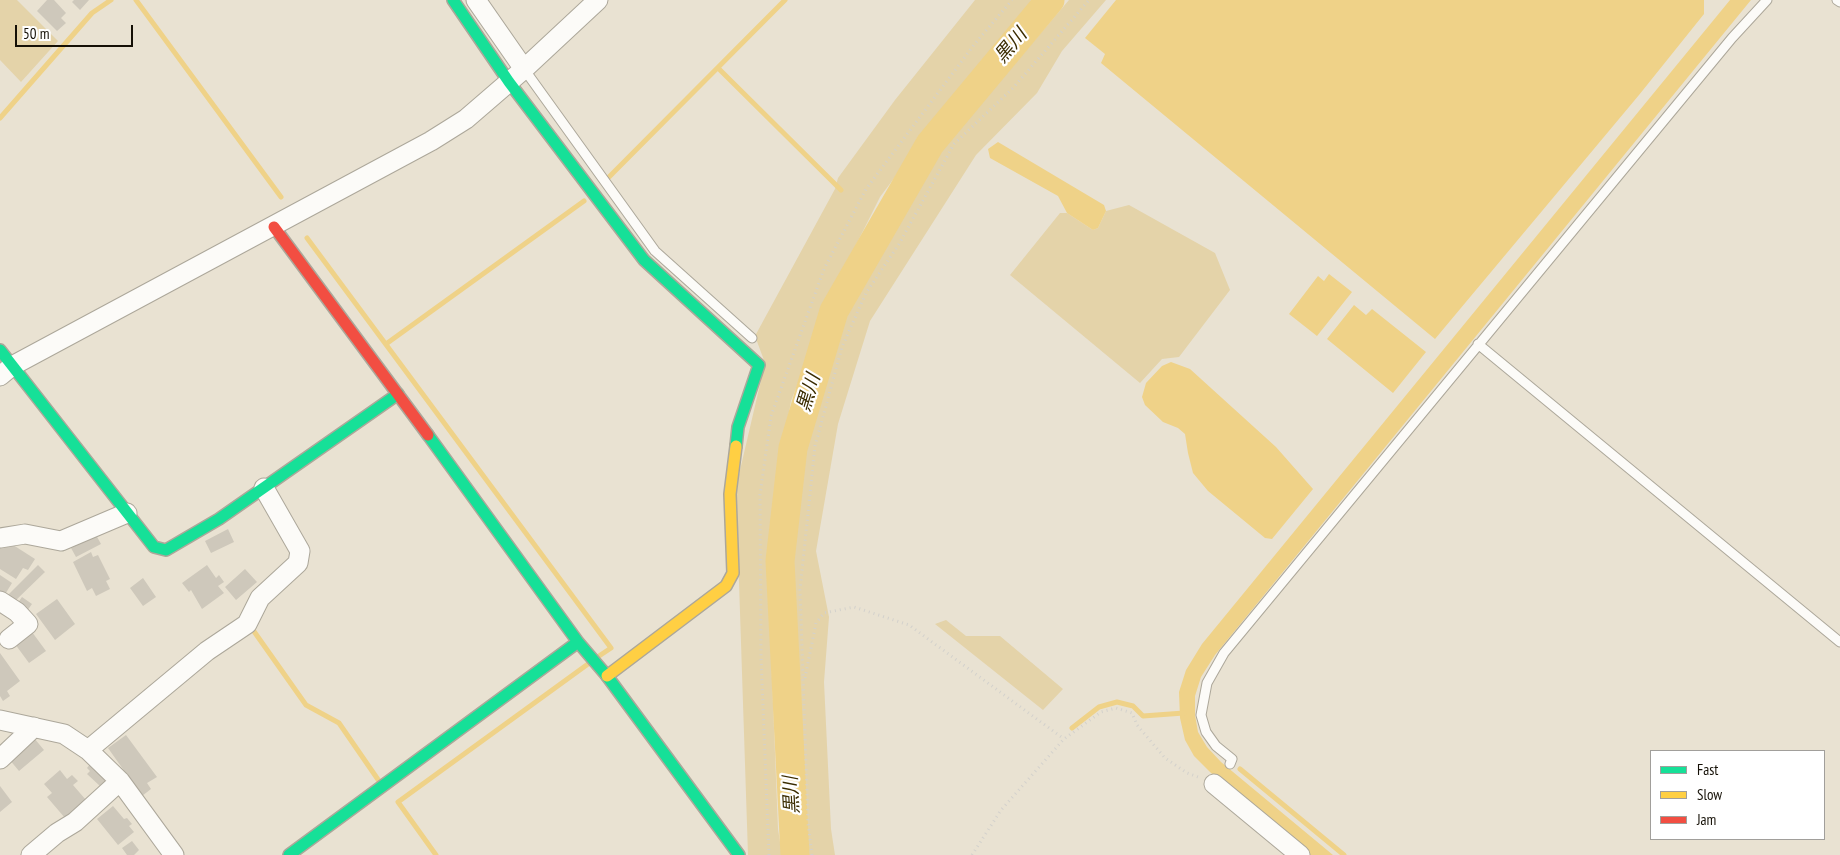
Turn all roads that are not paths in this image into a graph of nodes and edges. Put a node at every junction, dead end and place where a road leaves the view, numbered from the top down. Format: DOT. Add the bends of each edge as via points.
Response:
graph roads {
  1 [pos="453,0"];
  2 [pos="476,0"];
  3 [pos="598,0"];
  4 [pos="1766,0"];
  5 [pos="524,68"];
  6 [pos="509,82"];
  7 [pos="285,220"];
  8 [pos="752,338"];
  9 [pos="1478,344"];
  10 [pos="0,350"];
  11 [pos="6,371"];
  12 [pos="398,394"];
  13 [pos="264,488"];
  14 [pos="127,513"];
  15 [pos="0,538"];
  16 [pos="0,601"];
  17 [pos="9,638"];
  18 [pos="578,642"];
  19 [pos="1840,642"];
  20 [pos="607,676"];
  21 [pos="0,720"];
  22 [pos="34,726"];
  23 [pos="88,750"];
  24 [pos="0,759"];
  25 [pos="1230,764"];
  26 [pos="120,781"];
  27 [pos="1214,784"];
  28 [pos="31,855"];
  29 [pos="174,855"];
  30 [pos="289,855"];
  31 [pos="739,855"];
  32 [pos="1300,855"];
  1 -- 6 [label="street"];
  2 -- 5 [label="street"];
  3 -- 5 [label="street"];
  4 -- 9 [label="lane"];
  5 -- 6 [label="street"];
  5 -- 8 [label="lane" via="655,251"];
  6 -- 7 [label="street" via="466,119 431,142"];
  6 -- 20 [label="street" via="644,260 759,365 738,427 730,494 733,573 726,586"];
  7 -- 11 [label="street"];
  7 -- 12 [label="street"];
  9 -- 19 [label="lane"];
  9 -- 25 [label="lane" via="1224,653 1207,683 1202,715 1206,732 1216,746 1232,759"];
  10 -- 11 [label="street"];
  11 -- 14 [label="street"];
  12 -- 13 [label="street"];
  12 -- 18 [label="street"];
  13 -- 14 [label="street" via="220,519 166,550 154,547"];
  13 -- 23 [label="street" via="300,551 298,563 260,598 247,624 207,651"];
  14 -- 15 [label="street" via="61,541 25,534"];
  16 -- 17 [label="street" via="18,612 28,624"];
  18 -- 20 [label="street"];
  18 -- 30 [label="street"];
  20 -- 31 [label="street"];
  21 -- 22 [label="street"];
  22 -- 23 [label="street" via="64,734"];
  22 -- 24 [label="street"];
  23 -- 26 [label="street"];
  26 -- 28 [label="street" via="75,822"];
  26 -- 29 [label="street"];
  27 -- 32 [label="street"];
}
